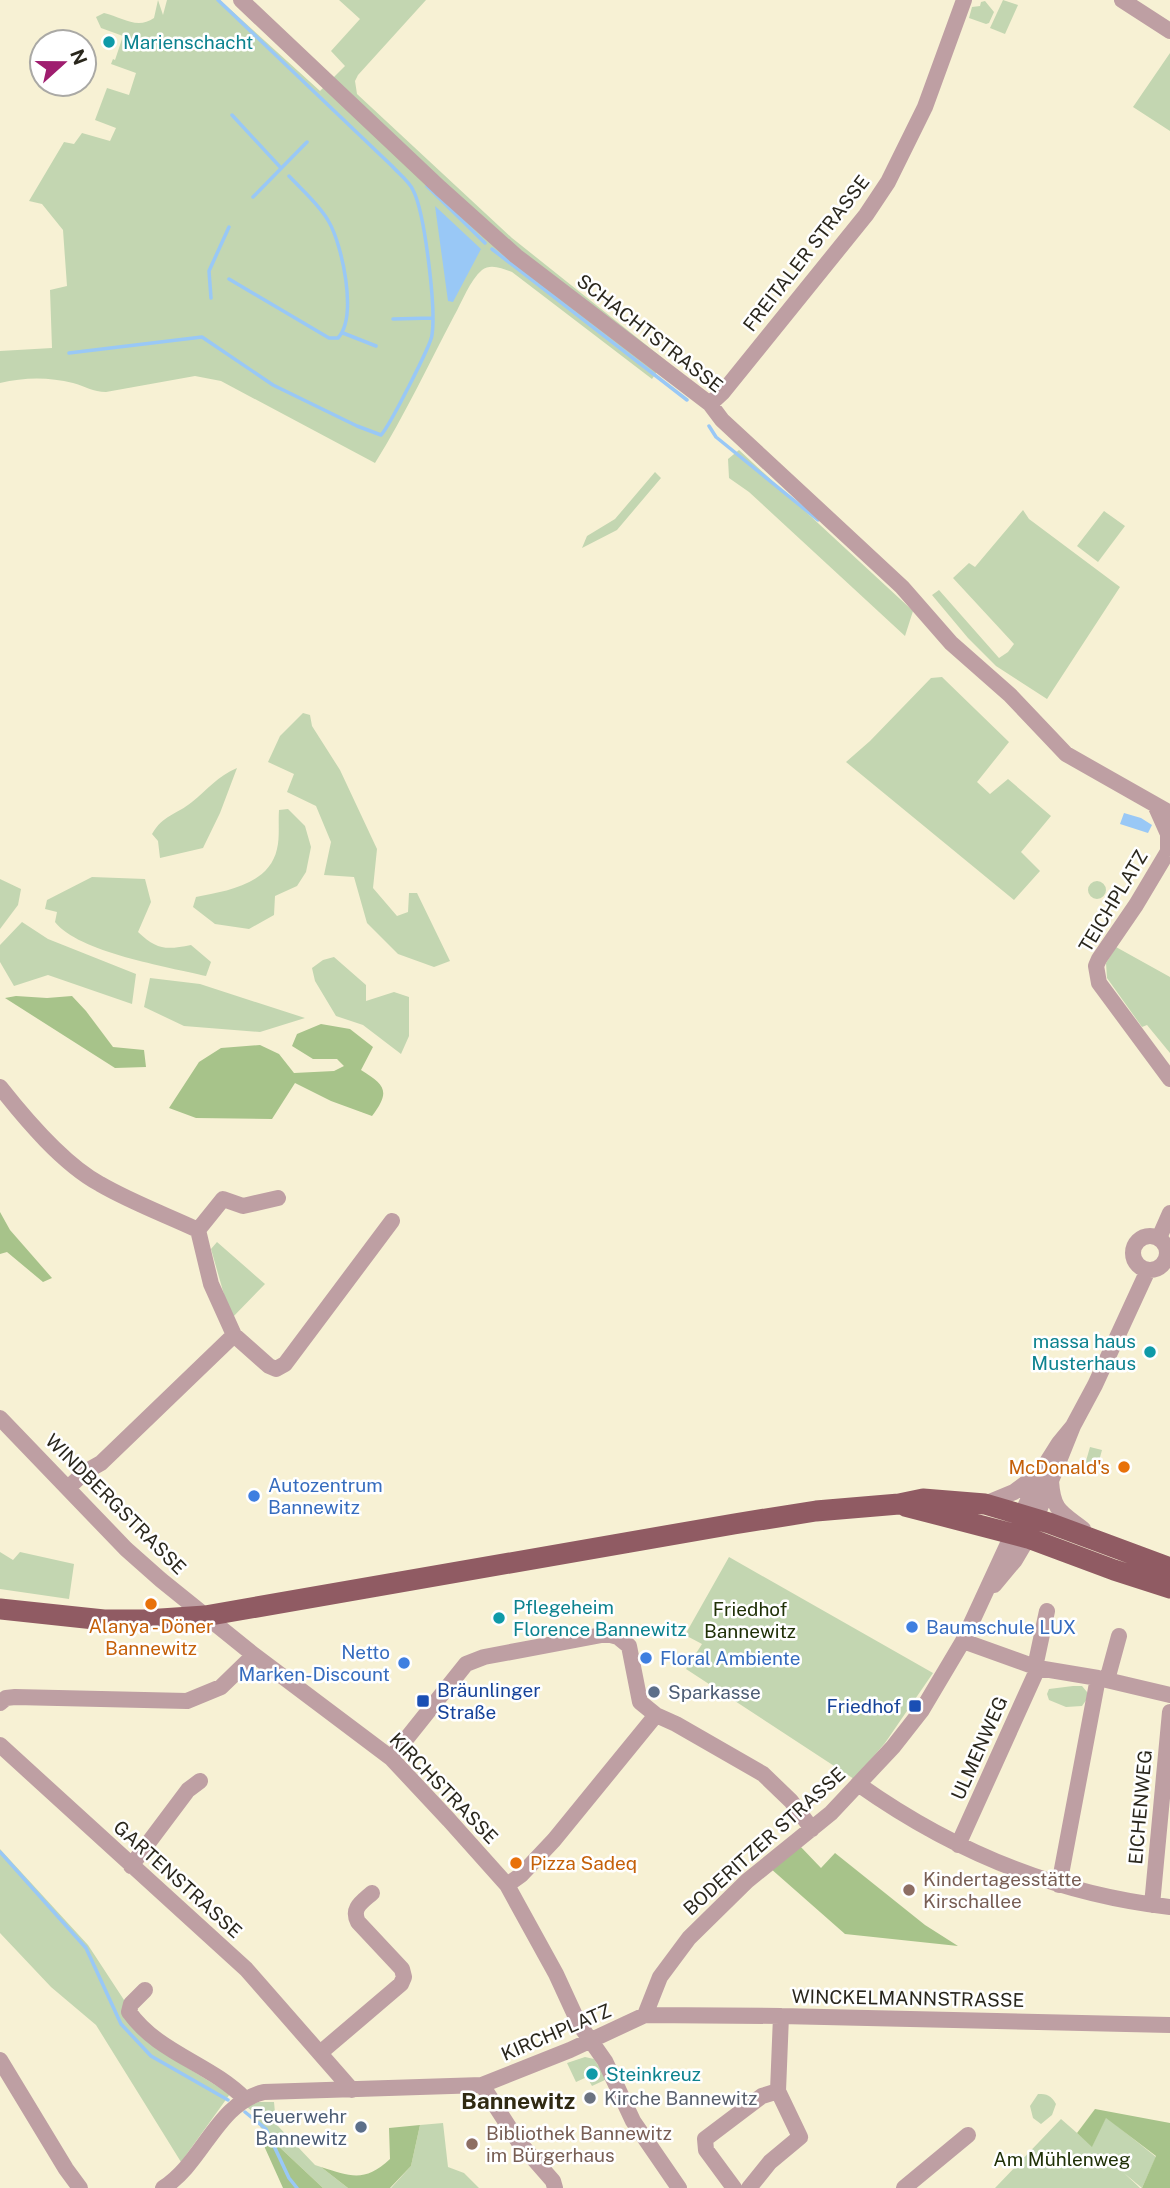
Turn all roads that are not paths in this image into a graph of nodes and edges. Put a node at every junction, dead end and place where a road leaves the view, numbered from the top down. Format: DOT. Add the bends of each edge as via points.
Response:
graph roads {
  1 [pos="241,0"];
  2 [pos="964,0"];
  3 [pos="1122,0"];
  4 [pos="1170,31"];
  5 [pos="710,404"];
  6 [pos="1155,805"];
  7 [pos="1170,813"];
  8 [pos="1169,848"];
  9 [pos="1170,1079"];
  10 [pos="0,1087"];
  11 [pos="278,1198"];
  12 [pos="1170,1213"];
  13 [pos="393,1222"];
  14 [pos="198,1230"];
  15 [pos="1159,1238"];
  16 [pos="1168,1262"];
  17 [pos="1148,1270"];
  18 [pos="234,1335"];
  19 [pos="0,1418"];
  20 [pos="1047,1475"];
  21 [pos="68,1488"];
  22 [pos="899,1504"];
  23 [pos="985,1504"];
  24 [pos="1024,1527"];
  25 [pos="1098,1542"];
  26 [pos="1170,1568"];
  27 [pos="1170,1588"];
  28 [pos="0,1609"];
  29 [pos="1046,1611"];
  30 [pos="205,1616"];
  31 [pos="1119,1636"];
  32 [pos="962,1641"];
  33 [pos="254,1655"];
  34 [pos="1036,1667"];
  35 [pos="1103,1679"];
  36 [pos="1170,1695"];
  37 [pos="0,1703"];
  38 [pos="1170,1712"];
  39 [pos="656,1715"];
  40 [pos="0,1745"];
  41 [pos="391,1758"];
  42 [pos="200,1781"];
  43 [pos="858,1784"];
  44 [pos="811,1829"];
  45 [pos="958,1845"];
  46 [pos="131,1866"];
  47 [pos="507,1885"];
  48 [pos="1059,1885"];
  49 [pos="372,1894"];
  50 [pos="1152,1905"];
  51 [pos="1170,1907"];
  52 [pos="145,1990"];
  53 [pos="645,2015"];
  54 [pos="781,2016"];
  55 [pos="1170,2025"];
  56 [pos="592,2041"];
  57 [pos="320,2053"];
  58 [pos="0,2060"];
  59 [pos="482,2085"];
  60 [pos="352,2090"];
  61 [pos="778,2091"];
  62 [pos="245,2099"];
  63 [pos="968,2134"];
  64 [pos="80,2188"];
  65 [pos="163,2188"];
  66 [pos="555,2188"];
  67 [pos="679,2188"];
  68 [pos="734,2188"];
  69 [pos="748,2188"];
  70 [pos="904,2188"];
  1 -- 5 [label="street, SCHACHTSTRASSE" via="516,256"];
  2 -- 5 [label="street, FREITALER STRASSE" via="925,107 888,182 805,292"];
  3 -- 4 [label="street"];
  5 -- 6 [label="street, SCHACHTSTRASSE" via="749,447 902,587 951,643 1010,695 1066,754"];
  6 -- 7 [label="street"];
  6 -- 8 [label="street, TEICHPLATZ"];
  8 -- 9 [label="street, TEICHPLATZ" via="1096,966 1099,983"];
  10 -- 14 [label="street" via="57,1151 98,1184"];
  11 -- 14 [label="street" via="243,1206 223,1199"];
  12 -- 15 [label="street"];
  13 -- 18 [label="street" via="285,1364 276,1369 269,1366"];
  14 -- 18 [label="street" via="211,1284"];
  15 -- 16 [label="street" via="1167,1248"];
  15 -- 17 [label="street" via="1140,1239 1133,1250 1136,1263"];
  16 -- 17 [label="street"];
  17 -- 20 [label="street, BODERITZER STRASSE"];
  18 -- 21 [label="street" via="101,1463"];
  19 -- 21 [label="street, WINDBERGSTRASSE"];
  20 -- 23 [label="street, BODERITZER STRASSE"];
  20 -- 24 [label="street, BODERITZER STRASSE"];
  20 -- 25 [label="street" via="1060,1513"];
  21 -- 30 [label="street, WINDBERGSTRASSE" via="127,1549"];
  22 -- 23 [label="main road" via="923,1499"];
  22 -- 24 [label="main road" via="935,1516"];
  22 -- 30 [label="main road" via="734,1524"];
  23 -- 24 [label="main road"];
  24 -- 25 [label="main road"];
  24 -- 27 [label="main road" via="1114,1570"];
  24 -- 32 [label="street, BODERITZER STRASSE" via="990,1579"];
  25 -- 26 [label="main road"];
  28 -- 30 [label="main road" via="104,1620"];
  29 -- 34 [label="street, ULMENWEG"];
  30 -- 33 [label="street, KIRCHSTRASSE"];
  31 -- 35 [label="street"];
  32 -- 34 [label="street"];
  32 -- 43 [label="street, BODERITZER STRASSE" via="922,1710"];
  33 -- 37 [label="street" via="221,1687 187,1701 15,1697"];
  33 -- 41 [label="street, KIRCHSTRASSE"];
  34 -- 35 [label="street"];
  34 -- 45 [label="street, ULMENWEG"];
  35 -- 36 [label="street"];
  35 -- 48 [label="street"];
  38 -- 50 [label="street, EICHENWEG"];
  39 -- 41 [label="street" via="640,1702 629,1646 607,1634 466,1664"];
  39 -- 44 [label="street" via="763,1774"];
  39 -- 47 [label="street" via="554,1840"];
  40 -- 46 [label="street, GARTENSTRASSE"];
  41 -- 47 [label="street, KIRCHSTRASSE"];
  42 -- 46 [label="street" via="188,1790"];
  43 -- 44 [label="street, BODERITZER STRASSE"];
  43 -- 45 [label="street"];
  44 -- 53 [label="street, BODERITZER STRASSE" via="747,1881 689,1938 660,1978"];
  45 -- 48 [label="street"];
  46 -- 57 [label="street, GARTENSTRASSE" via="246,1969"];
  47 -- 56 [label="street, KIRCHSTRASSE"];
  48 -- 50 [label="street"];
  49 -- 57 [label="street" via="354,1915 404,1977"];
  50 -- 51 [label="street"];
  52 -- 62 [label="street" via="131,2004 129,2012 136,2022 166,2048 215,2074"];
  53 -- 54 [label="street, WINCKELMANNSTRASSE"];
  53 -- 56 [label="street, KIRCHPLATZ"];
  54 -- 55 [label="street, WINCKELMANNSTRASSE"];
  54 -- 61 [label="street"];
  56 -- 59 [label="street, KIRCHPLATZ"];
  56 -- 67 [label="street, KIRCHSTRASSE" via="633,2121"];
  57 -- 60 [label="street, GARTENSTRASSE"];
  58 -- 64 [label="street"];
  59 -- 60 [label="street, KIRCHPLATZ"];
  59 -- 66 [label="street"];
  60 -- 62 [label="street, KIRCHPLATZ" via="264,2092"];
  61 -- 68 [label="street" via="762,2096 705,2139 706,2150"];
  61 -- 69 [label="street" via="800,2137"];
  62 -- 65 [label="street" via="222,2120 197,2157"];
  63 -- 70 [label="street"];
}
